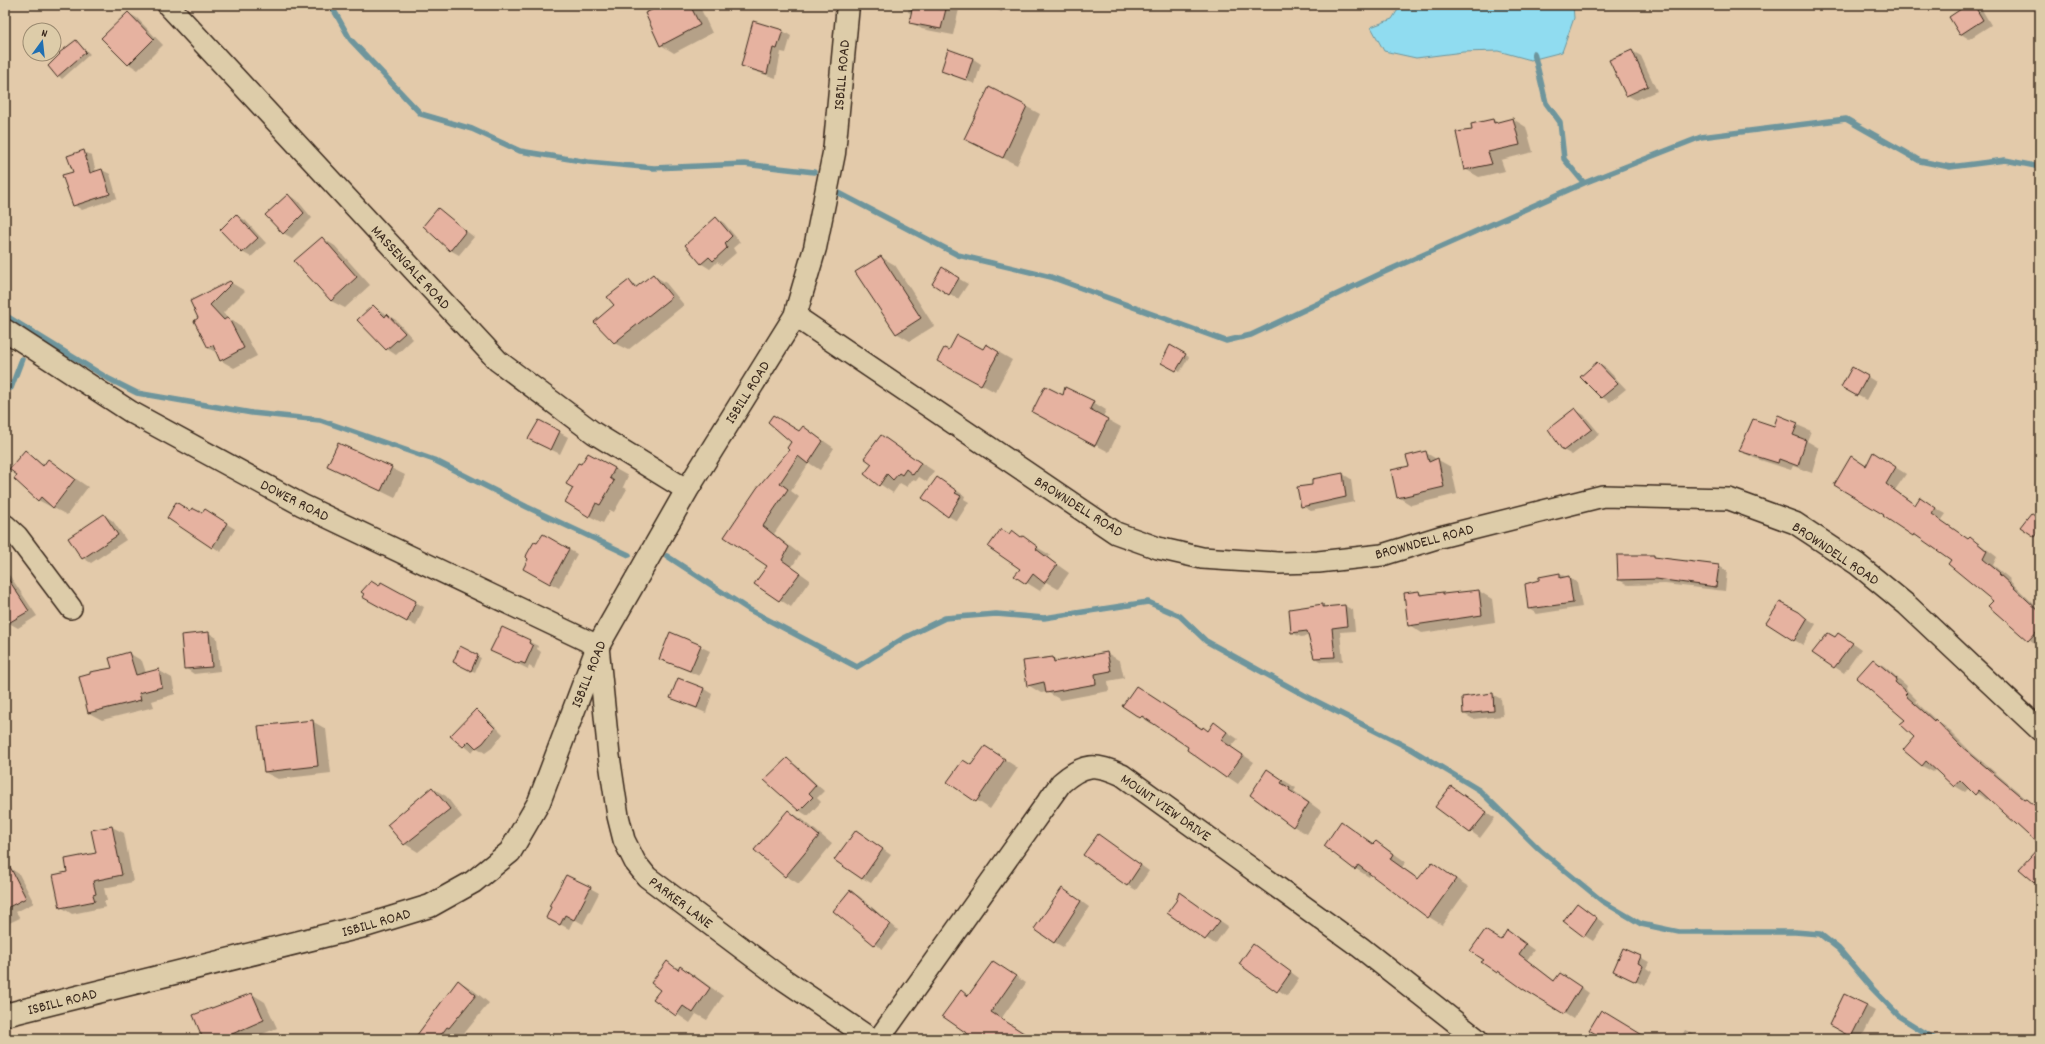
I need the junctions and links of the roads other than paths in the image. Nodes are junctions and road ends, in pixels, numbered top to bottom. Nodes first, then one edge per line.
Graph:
1 (168, 5) edge
2 (848, 5) edge
3 (795, 316) junction
4 (5, 330) edge
5 (687, 490) junction
6 (5, 525) edge
7 (71, 608) dead end
8 (598, 646) junction
9 (2040, 730) edge
10 (5, 1015) edge
11 (871, 1039) edge
12 (879, 1039) edge
13 (1477, 1039) edge

1 - 5 street, MASSENGALE ROAD
2 - 3 street, ISBILL ROAD
3 - 5 street, ISBILL ROAD
3 - 9 street, BROWNDELL ROAD
4 - 8 street, DOWER ROAD
5 - 8 street, ISBILL ROAD
6 - 7 street
8 - 10 street, ISBILL ROAD
8 - 11 street, PARKER LANE
12 - 13 street, MOUNT VIEW DRIVE

